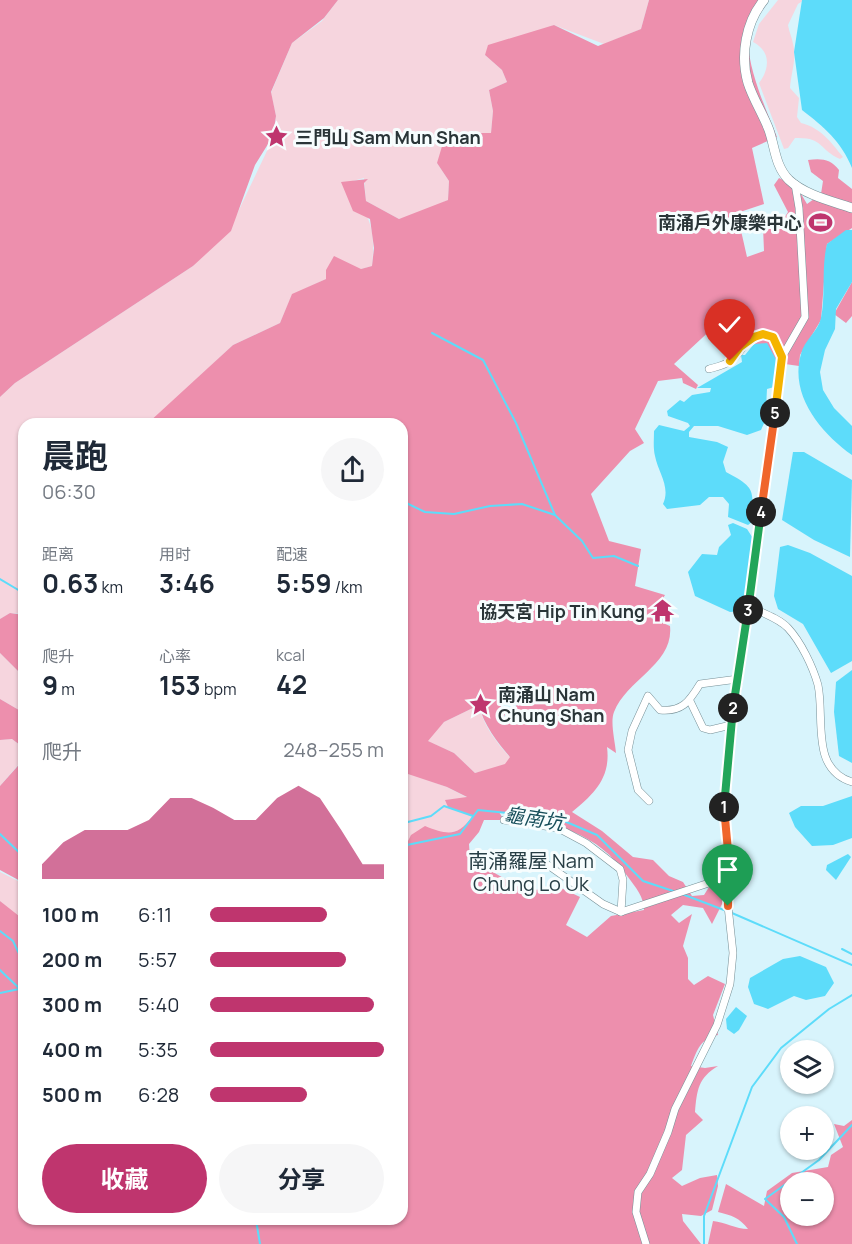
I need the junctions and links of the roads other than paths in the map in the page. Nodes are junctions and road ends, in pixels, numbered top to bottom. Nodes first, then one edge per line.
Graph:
1 (764, 0) edge
2 (795, 184) junction
3 (852, 208) edge
4 (782, 357) junction
5 (709, 369) dead end
6 (748, 606) junction
7 (738, 680) junction
8 (690, 701) junction
9 (731, 726) junction
10 (852, 782) edge
11 (650, 801) dead end
12 (504, 820) dead end
13 (545, 863) dead end
14 (727, 877) junction
15 (621, 912) junction
16 (646, 1244) edge

1 - 2 street
2 - 3 street
2 - 4 street
4 - 5 street
4 - 6 street
6 - 7 street
6 - 10 street
7 - 8 street
7 - 9 street
8 - 9 street
8 - 11 street
9 - 14 street
12 - 15 street
13 - 15 street
14 - 15 street
14 - 16 street

